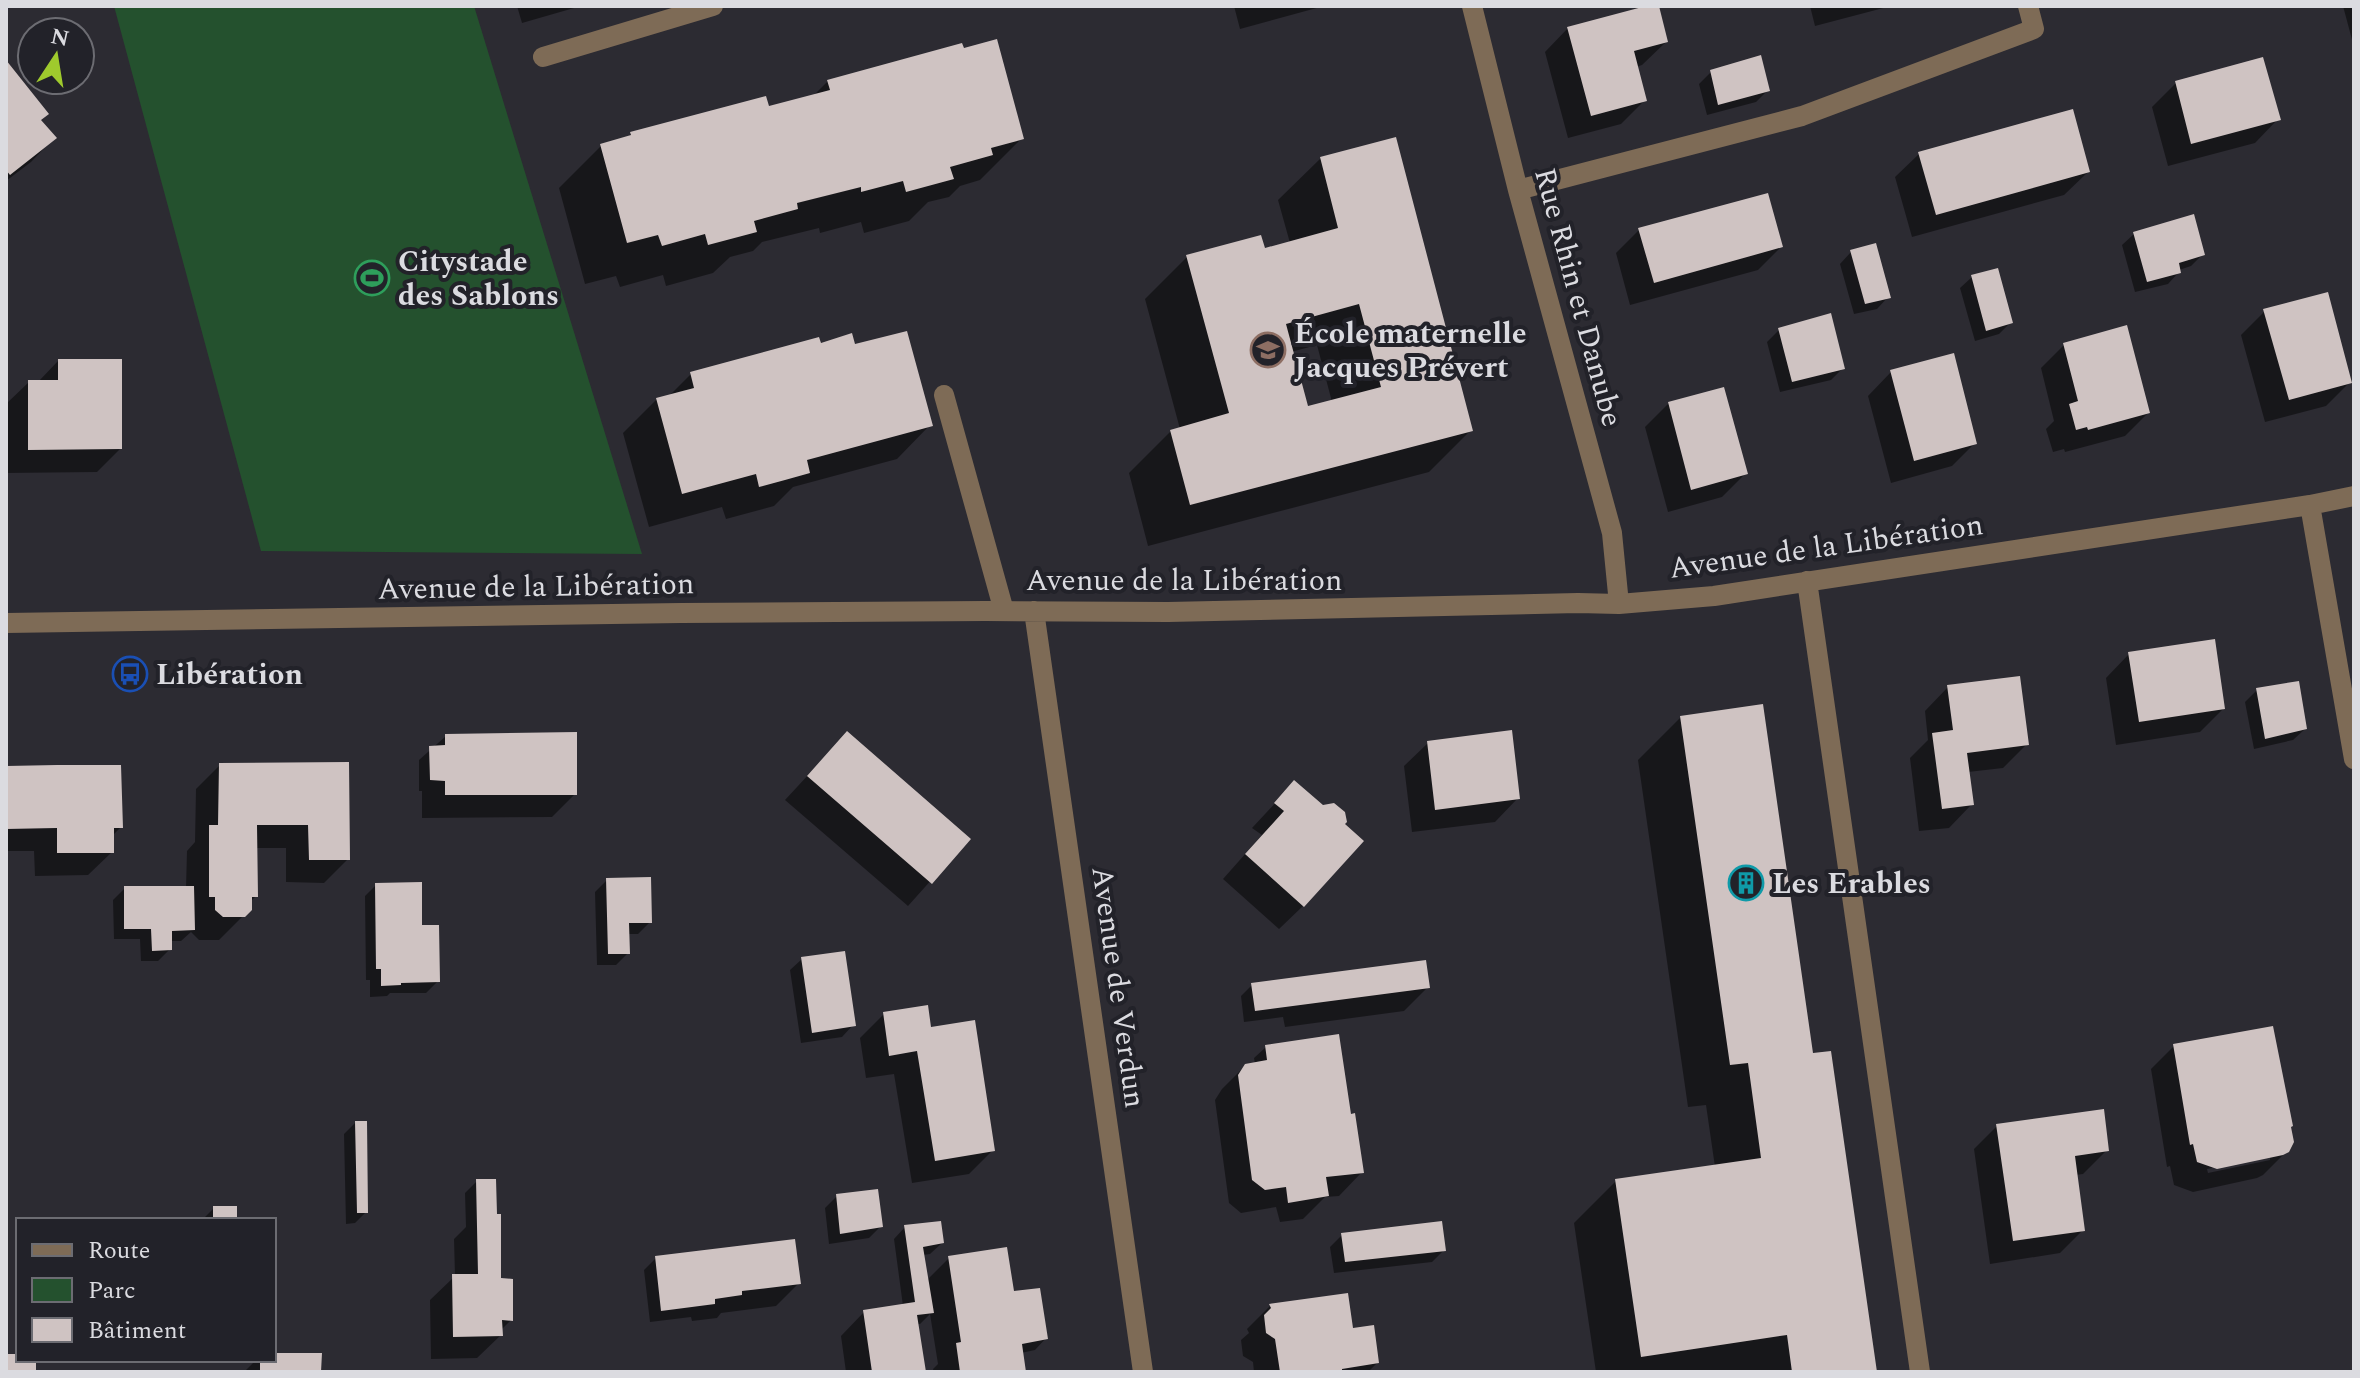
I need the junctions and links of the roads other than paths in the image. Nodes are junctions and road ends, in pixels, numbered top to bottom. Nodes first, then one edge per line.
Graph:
1 (713, 6) edge
2 (1472, 6) edge
3 (2028, 6) edge
4 (543, 57) dead end
5 (1518, 190) junction
6 (944, 395) dead end
7 (2354, 496) edge
8 (2310, 505) junction
9 (1807, 581) junction
10 (1619, 604) junction
11 (1004, 611) junction
12 (1034, 611) junction
13 (6, 623) edge
14 (2354, 759) edge
15 (1143, 1372) edge
16 (1920, 1372) edge

1 - 4 street
2 - 5 street, Rue Rhin et Danube
3 - 5 street
5 - 10 street, Rue Rhin et Danube
6 - 11 street
7 - 8 street, Avenue de la Libération
8 - 9 street, Avenue de la Libération
8 - 14 street
9 - 10 street, Avenue de la Libération
9 - 16 street
10 - 12 street, Avenue de la Libération
11 - 12 street, Avenue de la Libération
11 - 13 street, Avenue de la Libération
12 - 15 street, Avenue de Verdun

